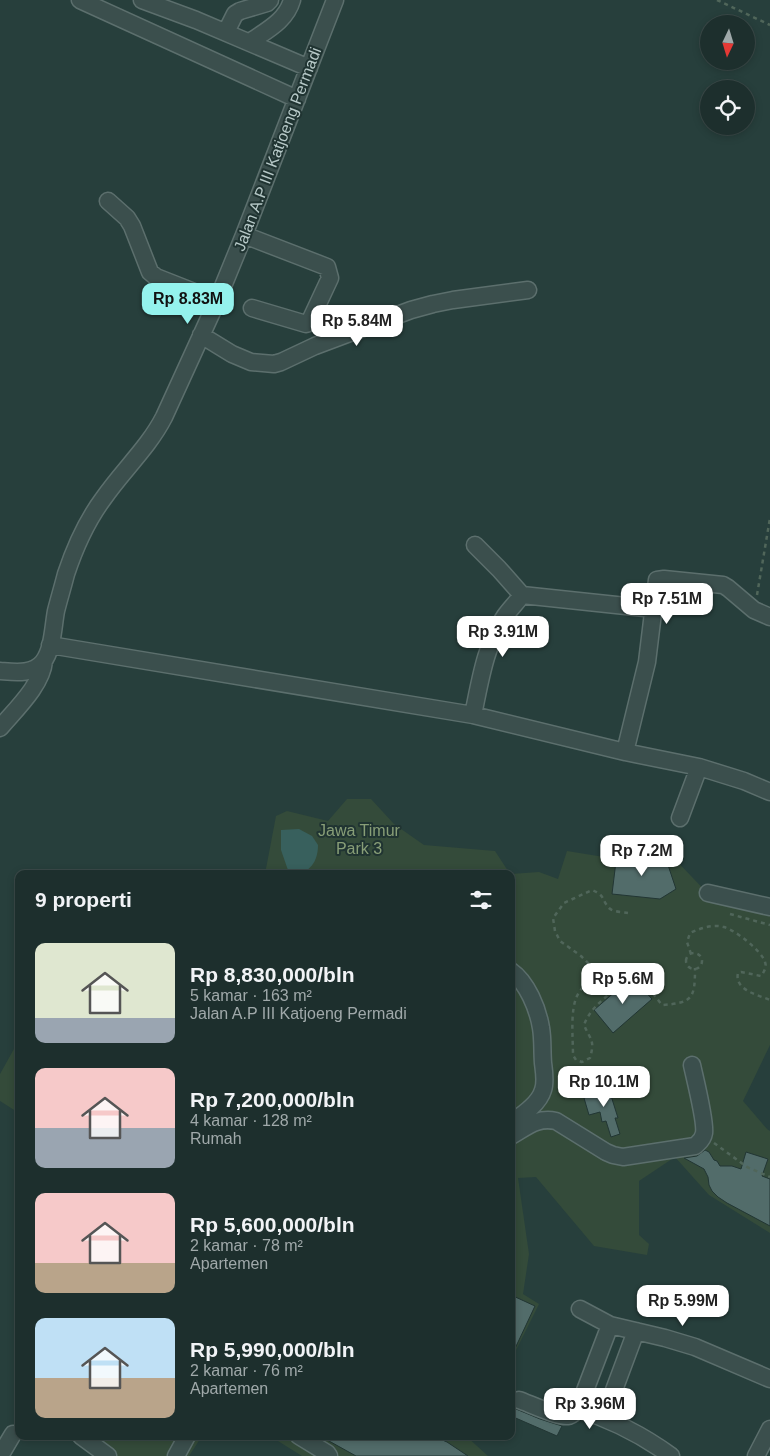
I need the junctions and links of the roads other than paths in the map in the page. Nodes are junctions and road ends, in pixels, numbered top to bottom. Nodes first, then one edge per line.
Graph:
1 (80, 0) edge
2 (142, 0) edge
3 (270, 0) edge
4 (292, 0) edge
5 (335, 0) edge
6 (226, 32) junction
7 (250, 42) junction
8 (309, 68) junction
9 (297, 99) junction
10 (108, 201) dead end
11 (244, 234) junction
12 (528, 290) dead end
13 (217, 301) junction
14 (252, 308) dead end
15 (201, 335) junction
16 (475, 546) dead end
17 (522, 595) junction
18 (654, 609) junction
19 (770, 617) edge
20 (50, 645) junction
21 (44, 661) junction
22 (0, 671) edge
23 (473, 715) junction
24 (0, 728) edge
25 (625, 752) junction
26 (699, 767) junction
27 (770, 792) edge
28 (680, 818) dead end
29 (708, 893) dead end
30 (770, 907) edge
31 (515, 974) edge
32 (692, 1065) dead end
33 (515, 1120) edge
34 (515, 1134) edge
35 (580, 1309) dead end
36 (610, 1325) junction
37 (636, 1330) junction
38 (770, 1379) edge
39 (518, 1400) dead end
40 (578, 1409) junction
41 (604, 1418) junction
42 (770, 1429) edge
43 (13, 1434) dead end
44 (86, 1440) edge
45 (185, 1440) edge
46 (306, 1440) edge
47 (0, 1456) edge
48 (108, 1456) edge
49 (176, 1456) edge
50 (328, 1456) edge
51 (671, 1456) edge
52 (756, 1456) edge

1 - 9 street
2 - 6 street
3 - 6 street
4 - 7 street
5 - 8 street, Jalan A.P III Katjoeng Permadi
6 - 7 street
7 - 8 street
8 - 9 street, Jalan A.P III Katjoeng Permadi
9 - 11 street, Jalan A.P III Katjoeng Permadi
10 - 13 street
11 - 13 street, Jalan A.P III Katjoeng Permadi
11 - 14 street
12 - 15 street
13 - 15 street, Jalan A.P III Katjoeng Permadi
15 - 20 street, Jalan A.P III Katjoeng Permadi
16 - 17 street
17 - 18 street
17 - 23 street
18 - 19 street
18 - 25 street
20 - 21 street, Jalan A.P III Katjoeng Permadi
20 - 23 street
21 - 22 street
21 - 24 street, Jalan A.P III Katjoeng Permadi
23 - 25 street
25 - 26 street
26 - 27 street
26 - 28 street
29 - 30 street
31 - 33 street
32 - 34 street
35 - 36 street
36 - 37 street
36 - 40 street
37 - 38 street
37 - 41 street
39 - 40 street
40 - 41 street
41 - 51 street
42 - 52 street
43 - 47 street
44 - 48 street
45 - 49 street
46 - 50 street

